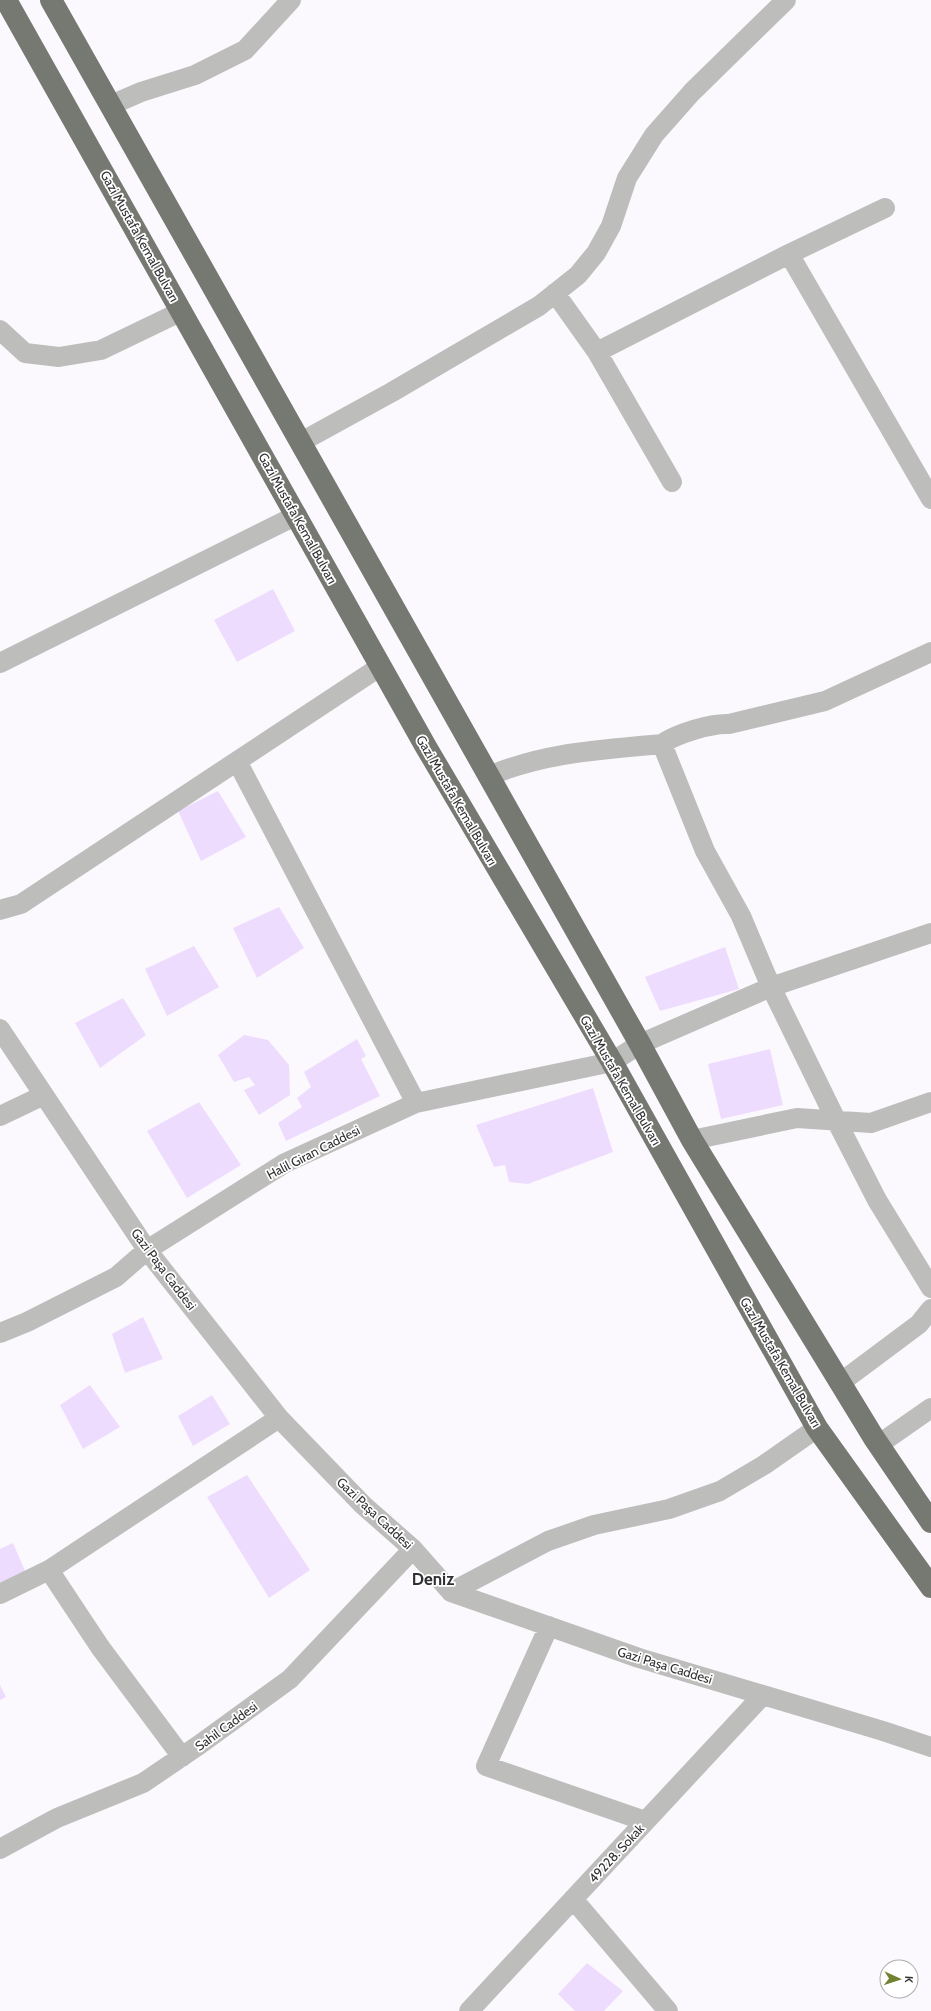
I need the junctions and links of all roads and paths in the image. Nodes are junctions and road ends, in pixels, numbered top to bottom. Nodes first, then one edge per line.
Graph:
1 (6, 0) edge
2 (51, 0) edge
3 (291, 0) edge
4 (786, 0) edge
5 (111, 105) junction
6 (885, 208) dead end
7 (789, 254) junction
8 (556, 293) junction
9 (182, 311) junction
10 (0, 330) edge
11 (597, 352) junction
12 (301, 442) junction
13 (672, 482) dead end
14 (931, 498) edge
15 (297, 515) junction
16 (931, 652) edge
17 (0, 663) edge
18 (381, 666) junction
19 (662, 744) junction
20 (237, 761) junction
21 (489, 776) junction
22 (0, 910) edge
23 (931, 933) edge
24 (771, 987) junction
25 (0, 1029) edge
26 (640, 1044) junction
27 (612, 1062) junction
28 (44, 1095) junction
29 (931, 1102) edge
30 (416, 1103) junction
31 (0, 1116) edge
32 (836, 1120) junction
33 (692, 1140) junction
34 (147, 1250) junction
35 (931, 1288) edge
36 (931, 1309) edge
37 (0, 1333) edge
38 (840, 1383) junction
39 (931, 1408) edge
40 (279, 1418) junction
41 (817, 1428) junction
42 (878, 1445) junction
43 (931, 1522) edge
44 (413, 1549) junction
45 (50, 1570) junction
46 (931, 1587) edge
47 (450, 1592) junction
48 (0, 1594) edge
49 (549, 1626) junction
50 (762, 1694) junction
51 (931, 1747) edge
52 (182, 1757) junction
53 (645, 1821) junction
54 (0, 1849) edge
55 (573, 1898) junction
56 (469, 2011) edge
57 (668, 2011) edge

1 - 9 highway, Gazi Mustafa Kemal Bulvarı
2 - 5 highway
3 - 5 street
4 - 8 street
5 - 12 highway
6 - 7 street
7 - 11 street
7 - 14 street
8 - 11 street
8 - 12 street
9 - 10 street
9 - 15 highway, Gazi Mustafa Kemal Bulvarı
11 - 13 street
12 - 21 highway
15 - 17 street
15 - 18 highway, Gazi Mustafa Kemal Bulvarı
16 - 19 street
18 - 20 street
18 - 27 highway, Gazi Mustafa Kemal Bulvarı
19 - 21 street
19 - 24 street
20 - 22 street
20 - 30 street
21 - 26 highway
23 - 24 street
24 - 26 street
24 - 32 street
25 - 28 street, Gazi Paşa Caddesi
26 - 27 street
26 - 33 highway
27 - 30 street, Halil Giran Caddesi
27 - 41 highway, Gazi Mustafa Kemal Bulvarı
28 - 31 street
28 - 34 street, Gazi Paşa Caddesi
29 - 32 street
30 - 34 street, Halil Giran Caddesi
32 - 33 street
32 - 35 street
33 - 38 highway
34 - 37 street, Halil Giran Caddesi
34 - 40 street, Gazi Paşa Caddesi
36 - 38 street
38 - 42 highway
39 - 42 street
40 - 44 street, Gazi Paşa Caddesi
40 - 45 street
41 - 46 highway, Gazi Mustafa Kemal Bulvarı
41 - 47 street
42 - 43 highway
44 - 47 street, Gazi Paşa Caddesi
44 - 52 street, Sahil Caddesi
45 - 48 street
45 - 52 street
47 - 49 street, Gazi Paşa Caddesi
49 - 50 street, Gazi Paşa Caddesi
49 - 53 street
50 - 51 street, Gazi Paşa Caddesi
50 - 53 street, 49228. Sokak
52 - 54 street, Sahil Caddesi
53 - 55 street, 49228. Sokak
55 - 56 street, 49228. Sokak
55 - 57 street

